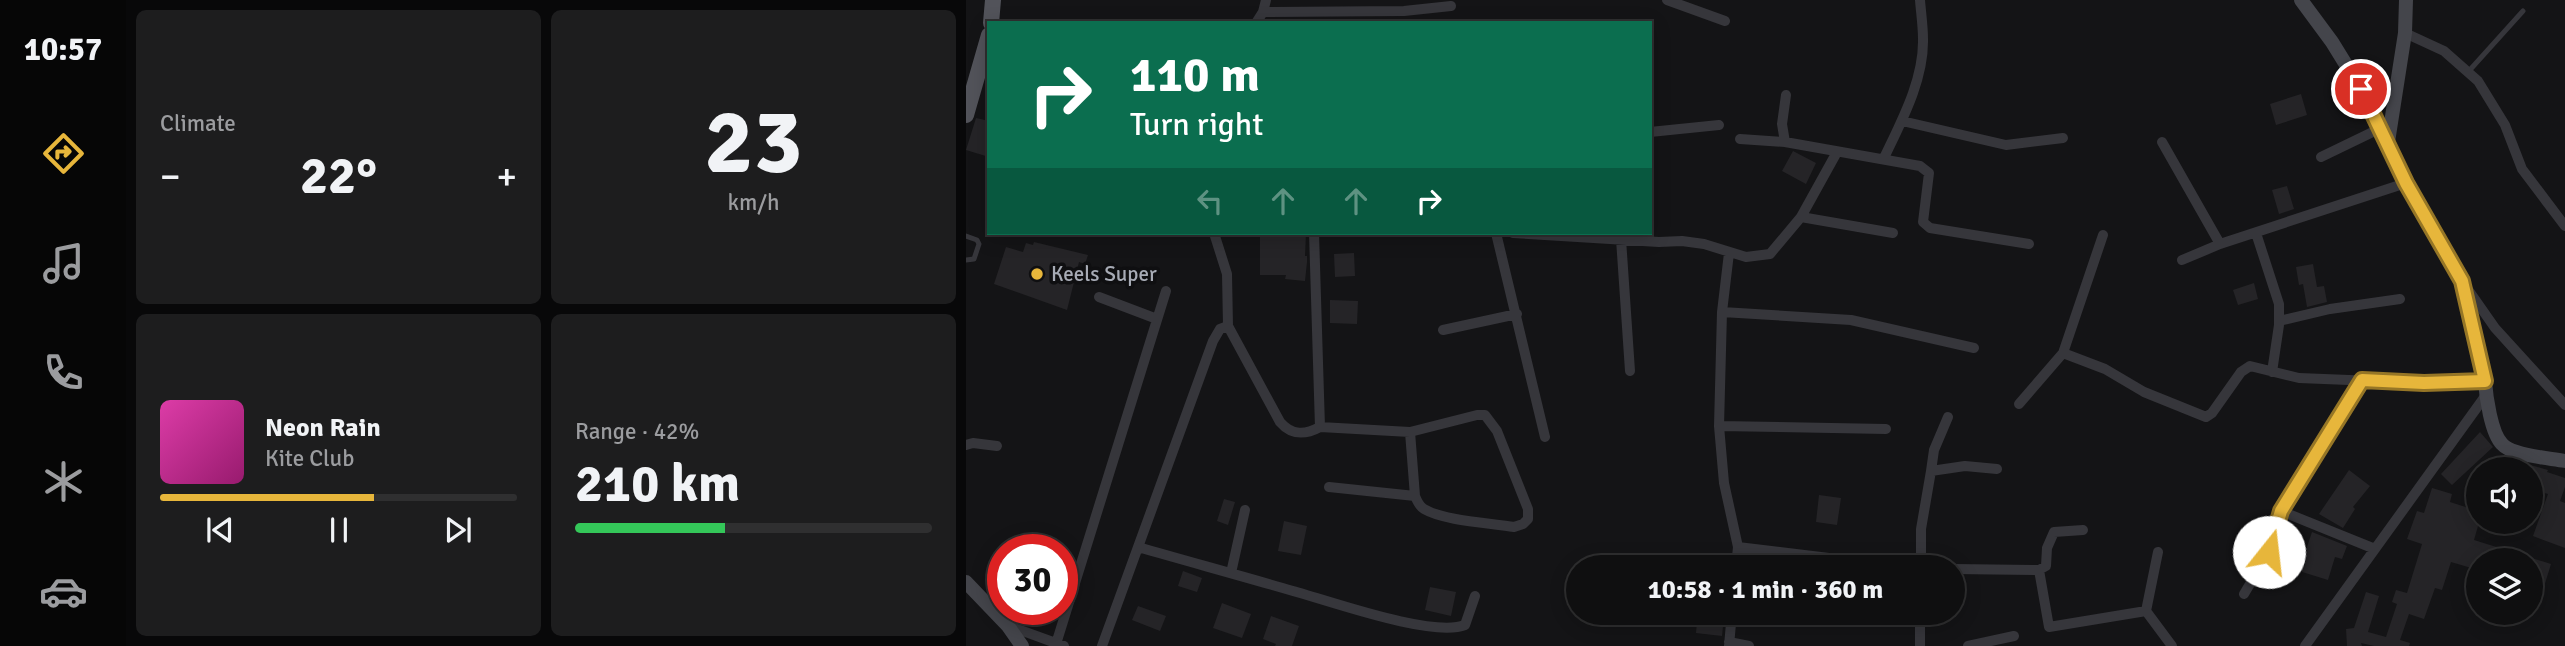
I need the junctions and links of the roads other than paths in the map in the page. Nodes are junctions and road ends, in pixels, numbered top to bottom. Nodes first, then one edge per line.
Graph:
1 (993, 0) edge
2 (1266, 0) edge
3 (1667, 0) edge
4 (1920, 0) edge
5 (2301, 0) edge
6 (2406, 0) edge
7 (1451, 6) dead end
8 (2523, 11) dead end
9 (1263, 12) junction
10 (991, 21) edge
11 (1257, 21) edge
12 (1725, 21) dead end
13 (2405, 33) junction
14 (987, 42) edge
15 (2468, 72) junction
16 (1786, 95) dead end
17 (966, 114) edge
18 (1902, 121) junction
19 (1719, 125) dead end
20 (2381, 128) junction
21 (1652, 132) edge
22 (2063, 138) dead end
23 (1740, 139) dead end
24 (1785, 142) junction
25 (2162, 142) dead end
26 (2388, 142) junction
27 (1837, 152) junction
28 (2321, 157) dead end
29 (1884, 158) junction
30 (2406, 183) junction
31 (1801, 217) junction
32 (2565, 226) edge
33 (1893, 233) dead end
34 (2256, 233) junction
35 (1215, 235) edge
36 (1314, 235) edge
37 (1497, 235) edge
38 (1549, 235) edge
39 (2103, 235) dead end
40 (966, 236) edge
41 (1621, 239) junction
42 (2029, 244) dead end
43 (2220, 244) junction
44 (1729, 253) junction
45 (966, 260) edge
46 (2182, 260) dead end
47 (2462, 281) junction
48 (1166, 291) dead end
49 (1099, 297) dead end
50 (2400, 299) dead end
51 (1722, 312) junction
52 (1517, 314) junction
53 (1157, 319) junction
54 (2279, 321) junction
55 (1228, 326) junction
56 (1443, 330) dead end
57 (1974, 348) dead end
58 (2063, 353) junction
59 (1630, 371) dead end
60 (2272, 372) junction
61 (2362, 380) junction
62 (2486, 388) junction
63 (2019, 404) dead end
64 (2565, 405) edge
65 (1948, 417) dead end
66 (1719, 426) junction
67 (1320, 427) junction
68 (1886, 429) dead end
69 (1410, 432) junction
70 (1545, 436) dead end
71 (966, 444) edge
72 (997, 446) dead end
73 (2565, 461) edge
74 (1997, 469) dead end
75 (1931, 471) junction
76 (1329, 487) dead end
77 (1415, 496) junction
78 (1245, 510) dead end
79 (2281, 511) junction
80 (2082, 530) dead end
81 (1139, 547) junction
82 (1738, 547) junction
83 (2375, 549) junction
84 (2158, 552) dead end
85 (1737, 555) edge
86 (1804, 555) edge
87 (1921, 555) edge
88 (1965, 569) edge
89 (2039, 570) junction
90 (1231, 573) junction
91 (966, 582) edge
92 (2244, 594) dead end
93 (1475, 596) dead end
94 (2146, 611) junction
95 (1731, 625) edge
96 (1920, 625) edge
97 (1008, 626) junction
98 (2014, 636) dead end
99 (1729, 644) edge
100 (1060, 645) edge
101 (1022, 646) edge
102 (1102, 646) edge
103 (1749, 646) edge
104 (1920, 646) edge
105 (1968, 646) edge
106 (2172, 646) edge
107 (2305, 646) edge

1 - 10 main road
2 - 9 street
3 - 12 street
4 - 18 street
5 - 20 street
6 - 13 street
7 - 9 street
8 - 15 lane
9 - 11 street
13 - 15 street
13 - 26 street
14 - 17 main road
15 - 32 street
16 - 24 street
18 - 22 street
18 - 29 street
19 - 21 street
20 - 26 street
20 - 28 street
23 - 24 street
24 - 27 street
25 - 43 street
26 - 30 street
27 - 29 street
27 - 31 street
29 - 42 street
30 - 34 street
30 - 47 street
31 - 33 street
31 - 44 street
34 - 43 street
34 - 54 street
35 - 55 street
36 - 67 street
37 - 52 street
38 - 41 street
39 - 58 street
40 - 45 lane
41 - 44 street
41 - 59 street
43 - 46 street
44 - 51 street
47 - 62 street
47 - 64 street
48 - 53 street
49 - 53 street
50 - 54 street
51 - 57 street
51 - 66 street
52 - 56 street
52 - 70 street
53 - 100 street
54 - 60 street
55 - 67 street
55 - 81 street
58 - 60 street
58 - 63 street
60 - 61 street
61 - 62 street
61 - 79 street
62 - 73 street
62 - 83 street
65 - 75 street
66 - 68 street
66 - 82 street
67 - 69 street
69 - 77 street
69 - 77 street
71 - 72 street
74 - 75 street
75 - 87 street
76 - 77 street
78 - 90 street
79 - 83 street
79 - 92 street
80 - 89 street
81 - 90 street
81 - 102 street
82 - 85 street
82 - 86 street
83 - 107 street
84 - 94 street
88 - 89 street
89 - 94 street
90 - 93 street
91 - 97 street
94 - 106 street
95 - 99 street
96 - 104 street
97 - 100 street
97 - 101 street
98 - 105 street
99 - 103 street

